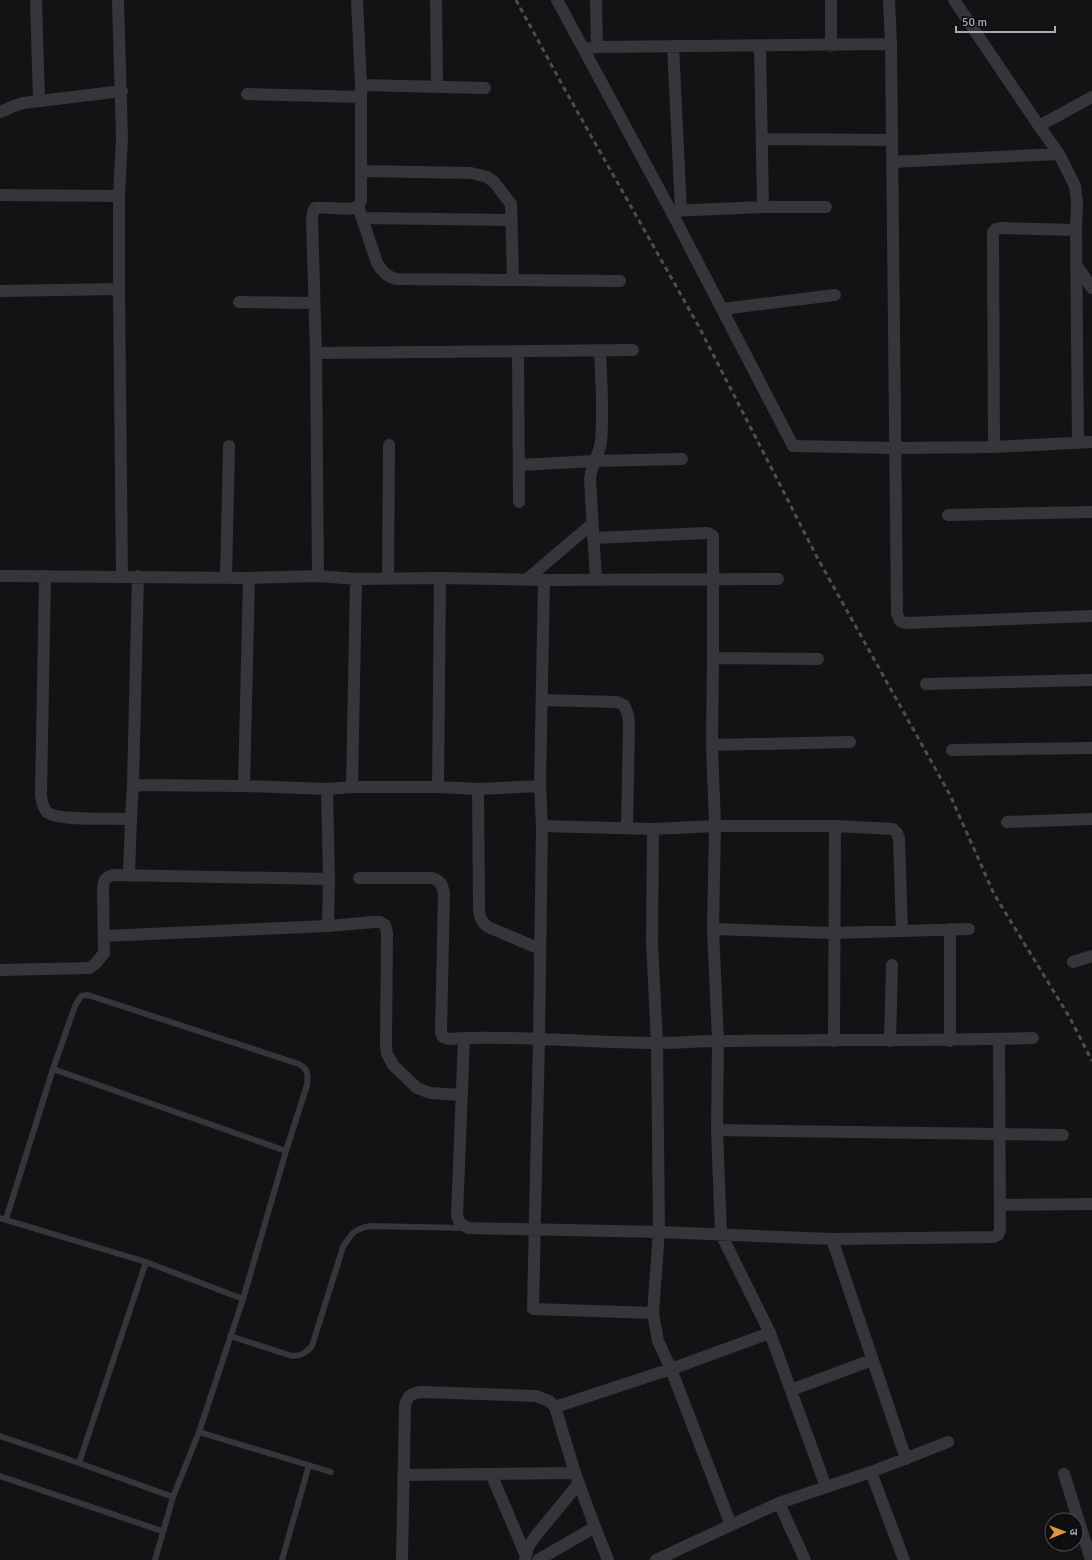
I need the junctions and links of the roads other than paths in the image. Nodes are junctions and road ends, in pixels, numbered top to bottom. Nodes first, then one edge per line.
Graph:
1 (36, 0) edge
2 (118, 0) edge
3 (357, 0) edge
4 (436, 0) edge
5 (557, 0) edge
6 (596, 0) edge
7 (831, 0) edge
8 (889, 0) edge
9 (954, 0) edge
10 (891, 44) junction
11 (673, 46) junction
12 (760, 46) junction
13 (831, 46) junction
14 (597, 47) junction
15 (584, 49) junction
16 (361, 85) junction
17 (436, 86) junction
18 (485, 88) dead end
19 (122, 91) junction
20 (247, 94) dead end
21 (361, 97) junction
22 (1092, 97) edge
23 (39, 101) junction
24 (0, 112) edge
25 (1039, 126) junction
26 (763, 138) junction
27 (892, 140) junction
28 (1059, 154) junction
29 (892, 162) junction
30 (362, 171) junction
31 (0, 195) edge
32 (120, 196) junction
33 (358, 206) junction
34 (763, 207) junction
35 (826, 207) dead end
36 (676, 211) junction
37 (362, 218) junction
38 (512, 220) junction
39 (1076, 230) junction
40 (1077, 266) junction
41 (513, 280) junction
42 (620, 280) dead end
43 (119, 288) junction
44 (1092, 288) edge
45 (0, 291) edge
46 (835, 295) dead end
47 (239, 302) dead end
48 (314, 303) junction
49 (722, 309) junction
50 (600, 350) junction
51 (632, 350) dead end
52 (518, 351) junction
53 (316, 353) junction
54 (1092, 442) edge
55 (1078, 443) junction
56 (389, 445) dead end
57 (229, 446) dead end
58 (994, 447) junction
59 (895, 448) junction
60 (682, 459) dead end
61 (595, 461) junction
62 (519, 465) junction
63 (519, 502) dead end
64 (1092, 512) edge
65 (948, 515) dead end
66 (592, 523) junction
67 (593, 538) junction
68 (0, 576) edge
69 (45, 576) junction
70 (122, 576) junction
71 (138, 576) junction
72 (318, 576) junction
73 (226, 578) junction
74 (249, 578) junction
75 (388, 578) junction
76 (440, 578) junction
77 (356, 579) junction
78 (596, 579) junction
79 (778, 579) dead end
80 (526, 580) junction
81 (544, 580) junction
82 (714, 581) junction
83 (1092, 616) edge
84 (713, 658) junction
85 (818, 659) dead end
86 (1092, 680) edge
87 (926, 684) dead end
88 (542, 700) junction
89 (850, 742) dead end
90 (712, 745) junction
91 (1092, 748) edge
92 (952, 750) dead end
93 (133, 785) junction
94 (244, 786) junction
95 (540, 786) junction
96 (352, 787) junction
97 (438, 787) junction
98 (327, 789) junction
99 (478, 789) junction
100 (131, 819) junction
101 (1007, 822) dead end
102 (1091, 822) edge
103 (542, 826) junction
104 (715, 826) junction
105 (835, 826) junction
106 (628, 828) junction
107 (653, 829) junction
108 (129, 876) junction
109 (359, 878) dead end
110 (329, 879) junction
111 (328, 926) junction
112 (713, 929) junction
113 (950, 929) junction
114 (969, 929) dead end
115 (902, 931) junction
116 (833, 932) junction
117 (104, 936) junction
118 (540, 948) junction
119 (1092, 956) edge
120 (1073, 962) dead end
121 (892, 965) dead end
122 (0, 970) edge
123 (464, 1038) junction
124 (539, 1038) junction
125 (1033, 1038) dead end
126 (999, 1039) junction
127 (718, 1041) junction
128 (834, 1041) junction
129 (890, 1041) junction
130 (950, 1041) junction
131 (657, 1043) junction
132 (53, 1070) junction
133 (462, 1094) junction
134 (717, 1130) junction
135 (999, 1134) junction
136 (1063, 1135) dead end
137 (286, 1151) junction
138 (1092, 1204) edge
139 (1000, 1205) junction
140 (3, 1218) edge
141 (468, 1228) junction
142 (534, 1230) junction
143 (659, 1232) junction
144 (721, 1234) junction
145 (832, 1239) junction
146 (146, 1262) junction
147 (243, 1299) junction
148 (654, 1313) junction
149 (770, 1333) junction
150 (230, 1336) junction
151 (872, 1360) junction
152 (671, 1369) junction
153 (791, 1390) junction
154 (555, 1406) junction
155 (199, 1432) junction
156 (0, 1436) edge
157 (948, 1442) dead end
158 (906, 1459) junction
159 (79, 1463) junction
160 (309, 1465) junction
161 (331, 1472) dead end
162 (871, 1472) junction
163 (492, 1474) junction
164 (1064, 1474) dead end
165 (403, 1475) junction
166 (0, 1476) edge
167 (577, 1478) junction
168 (826, 1487) junction
169 (173, 1497) junction
170 (779, 1503) junction
171 (730, 1525) junction
172 (595, 1527) junction
173 (162, 1531) junction
174 (525, 1558) edge
175 (155, 1560) edge
176 (282, 1560) edge
177 (402, 1560) edge
178 (538, 1560) edge
179 (608, 1560) edge
180 (656, 1560) edge
181 (806, 1560) edge
182 (904, 1560) edge
183 (1091, 1560) edge

1 - 23 street
2 - 19 street
3 - 16 street
4 - 17 street
5 - 15 street
6 - 14 street
7 - 13 street
8 - 10 street
9 - 25 street
10 - 13 street
10 - 27 street
11 - 12 street
11 - 14 street
11 - 36 street
12 - 13 street
12 - 26 street
14 - 15 street
15 - 36 street
16 - 17 street
16 - 21 street
17 - 18 street
19 - 23 street
19 - 32 street
20 - 21 street
21 - 30 street
22 - 25 street
23 - 24 street
25 - 28 street
26 - 27 street
26 - 34 street
27 - 29 street
28 - 29 street
28 - 39 street
29 - 59 street
30 - 33 street
30 - 38 street
31 - 32 street
32 - 43 street
33 - 37 street
33 - 48 street
34 - 35 street
34 - 36 street
36 - 49 street
37 - 38 street
37 - 41 street
38 - 41 street
39 - 40 street
39 - 58 street
40 - 44 street
40 - 55 street
41 - 42 street
43 - 45 street
43 - 70 street
46 - 49 street
47 - 48 street
48 - 53 street
49 - 59 street
50 - 51 street
50 - 52 street
50 - 61 street
52 - 53 street
52 - 62 street
53 - 72 street
54 - 55 street
55 - 58 street
56 - 75 street
57 - 73 street
58 - 59 street
59 - 83 street
60 - 61 street
61 - 62 street
61 - 66 street
62 - 63 street
64 - 65 street
66 - 67 street
66 - 80 street
67 - 78 street
67 - 82 street
68 - 69 street
69 - 70 street
69 - 100 street
70 - 71 street
71 - 73 street
71 - 93 street
72 - 74 street
72 - 77 street
73 - 74 street
74 - 94 street
75 - 76 street
75 - 77 street
76 - 80 street
76 - 97 street
77 - 96 street
78 - 81 street
78 - 82 street
79 - 82 street
80 - 81 street
81 - 88 street
82 - 84 street
84 - 85 street
84 - 90 street
86 - 87 street
88 - 95 street
88 - 106 street
89 - 90 street
90 - 104 street
91 - 92 street
93 - 94 street
93 - 100 street
94 - 98 street
95 - 99 street
95 - 103 street
96 - 97 street
96 - 98 street
97 - 99 street
98 - 110 street
99 - 118 street
100 - 108 street
101 - 102 street
103 - 106 street
103 - 118 street
104 - 105 street
104 - 107 street
104 - 112 street
105 - 115 street
105 - 116 street
106 - 107 street
107 - 131 street
108 - 110 street
108 - 117 street
109 - 123 street
110 - 111 street
111 - 117 street
111 - 133 street
112 - 116 street
112 - 127 street
113 - 114 street
113 - 115 street
113 - 130 street
115 - 116 street
116 - 128 street
117 - 122 street
118 - 124 street
119 - 120 street
121 - 129 street
123 - 124 street
123 - 133 street
124 - 131 street
124 - 142 street
125 - 126 street
126 - 130 street
126 - 135 street
127 - 128 street
127 - 131 street
127 - 134 street
128 - 129 street
129 - 130 street
131 - 143 street
132 - 137 lane
132 - 137 lane
132 - 140 lane
133 - 141 street
134 - 135 street
134 - 144 street
135 - 136 street
135 - 139 street
137 - 147 lane
138 - 139 street
139 - 145 street
140 - 146 lane
141 - 142 street
141 - 150 lane
142 - 143 street
142 - 148 street
143 - 144 street
143 - 148 street
144 - 145 street
144 - 149 street
145 - 151 street
146 - 147 lane
146 - 159 lane
147 - 150 lane
148 - 152 street
149 - 152 street
149 - 153 street
150 - 155 lane
151 - 153 street
151 - 158 street
152 - 154 street
152 - 171 street
153 - 168 street
154 - 165 street
154 - 167 street
155 - 160 lane
155 - 169 lane
156 - 159 lane
157 - 158 street
158 - 162 street
159 - 169 lane
160 - 161 lane
160 - 176 lane
162 - 168 street
162 - 182 street
163 - 165 street
163 - 167 street
163 - 174 street
164 - 183 street
165 - 177 street
166 - 173 lane
167 - 172 street
167 - 174 street
168 - 170 street
169 - 173 lane
170 - 171 street
170 - 181 street
171 - 180 street
172 - 178 street
172 - 179 street
173 - 175 lane

